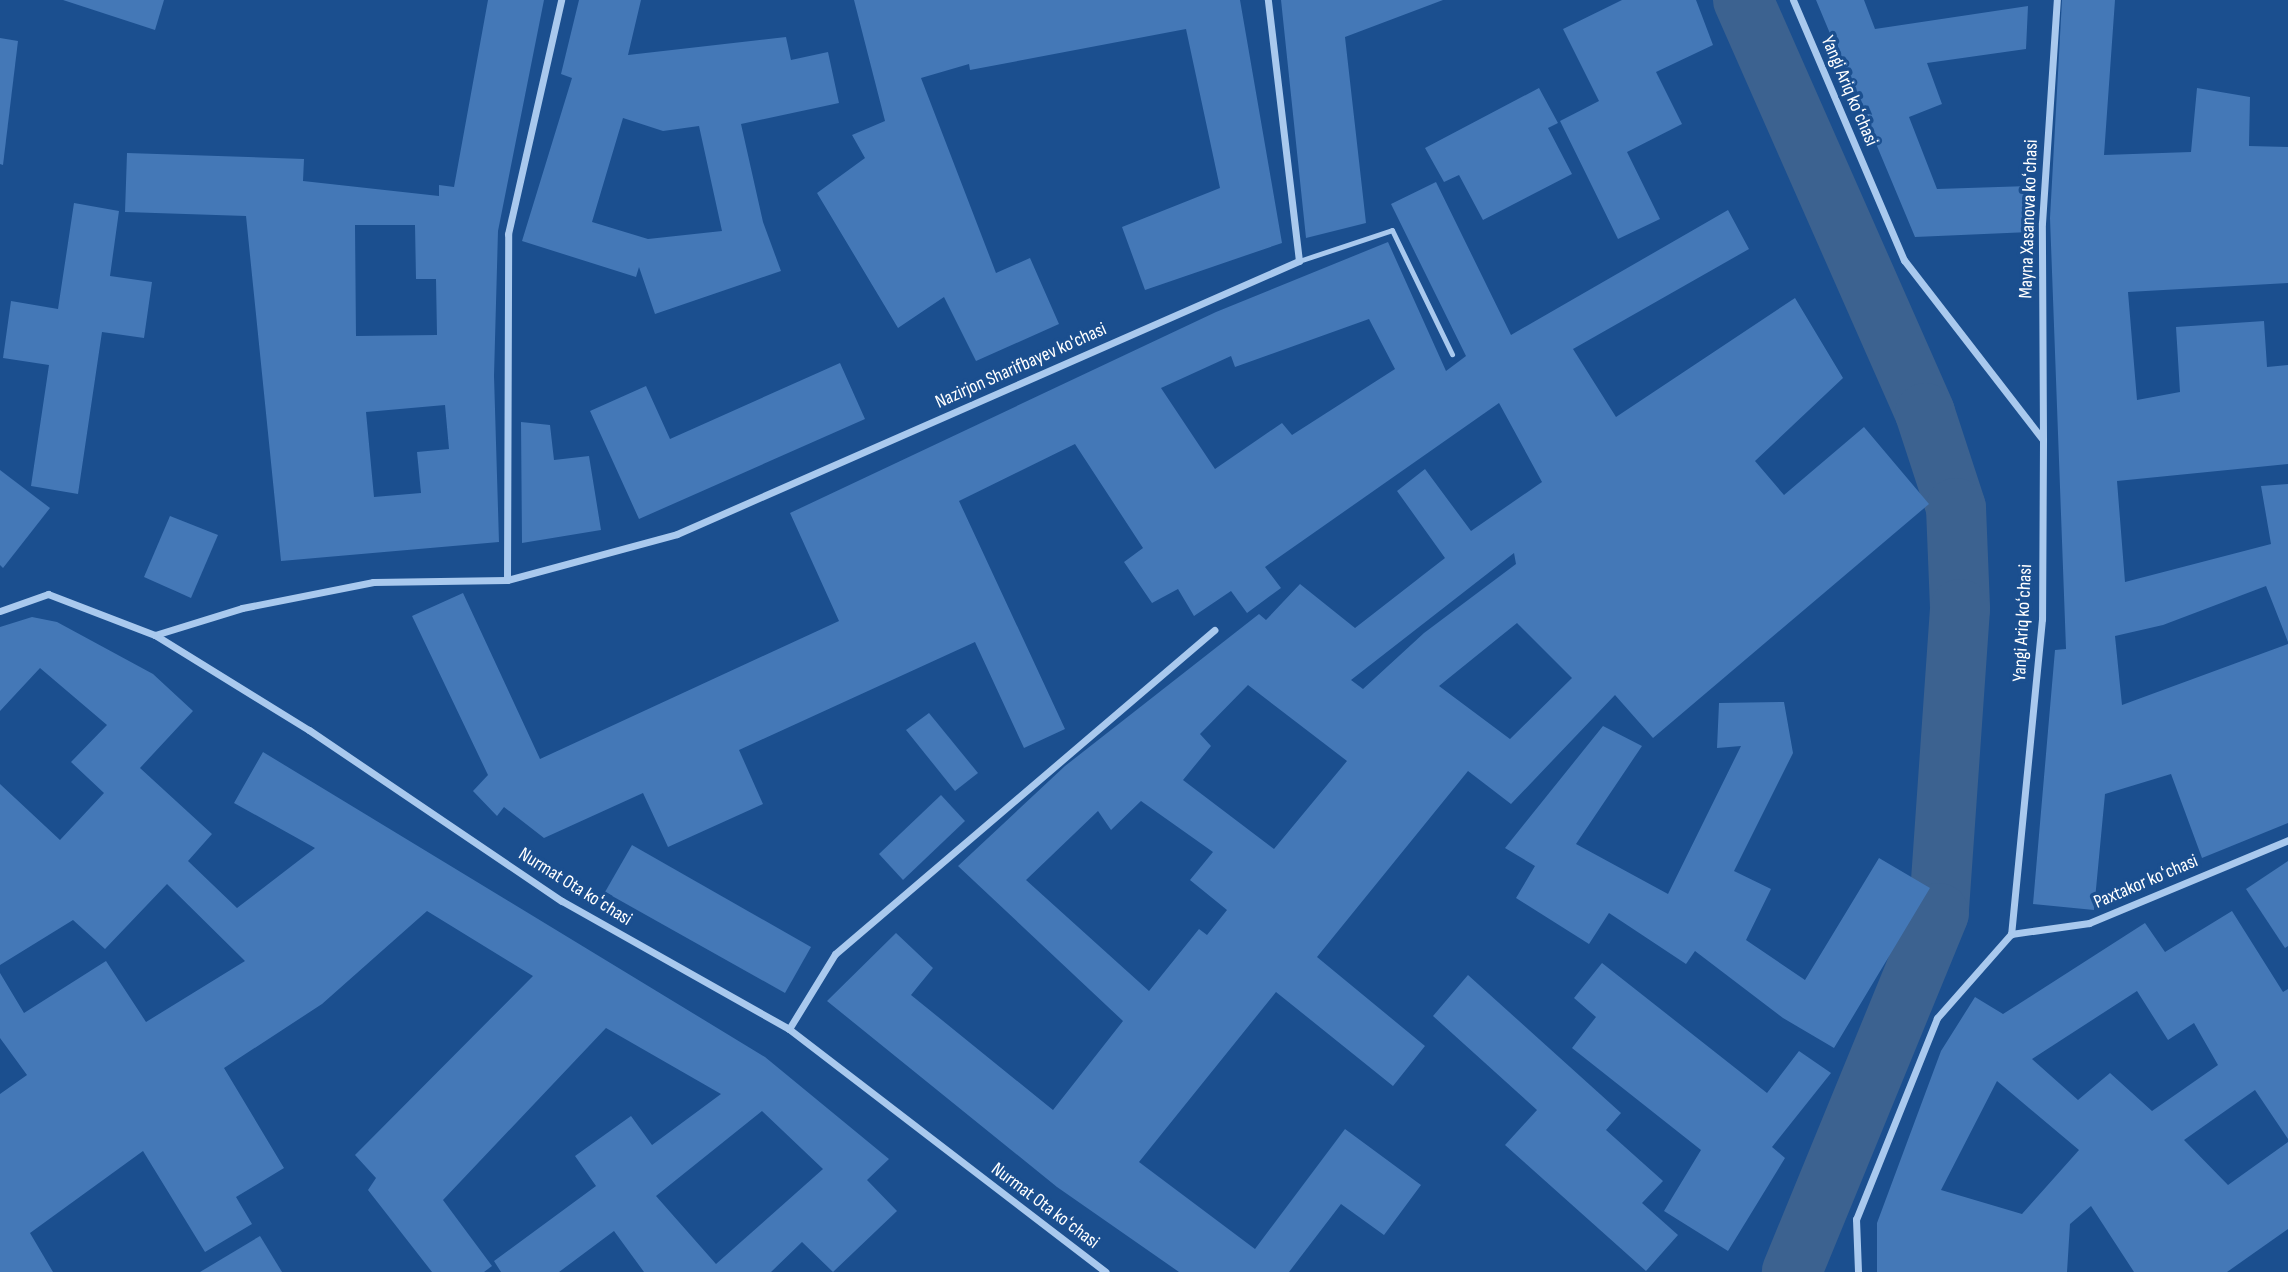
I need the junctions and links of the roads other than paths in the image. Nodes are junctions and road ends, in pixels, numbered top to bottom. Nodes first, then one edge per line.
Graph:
1 (561, 0) edge
2 (1268, 0) edge
3 (1793, 0) edge
4 (2057, 0) edge
5 (1299, 261) junction
6 (1452, 354) dead end
7 (2043, 440) junction
8 (507, 580) junction
9 (0, 611) edge
10 (1214, 629) dead end
11 (155, 635) junction
12 (2288, 840) edge
13 (2011, 934) junction
14 (789, 1029) junction
15 (1106, 1272) edge
16 (1858, 1272) edge

1 - 8 street
2 - 5 street
3 - 7 street, Yangi Ariq koʻchasi
4 - 7 street, Mayna Xasanova koʻchasi
5 - 6 lane
5 - 8 street, Nazirjon Sharifbayev ko'chasi
7 - 13 street, Yangi Ariq koʻchasi
8 - 11 street, Nazirjon Sharifbayev ko'chasi
9 - 11 street, Nurmat Ota koʻchasi
10 - 14 street
11 - 14 street, Nurmat Ota koʻchasi
12 - 13 street, Paxtakor koʻchasi
13 - 16 street
14 - 15 street, Nurmat Ota koʻchasi

